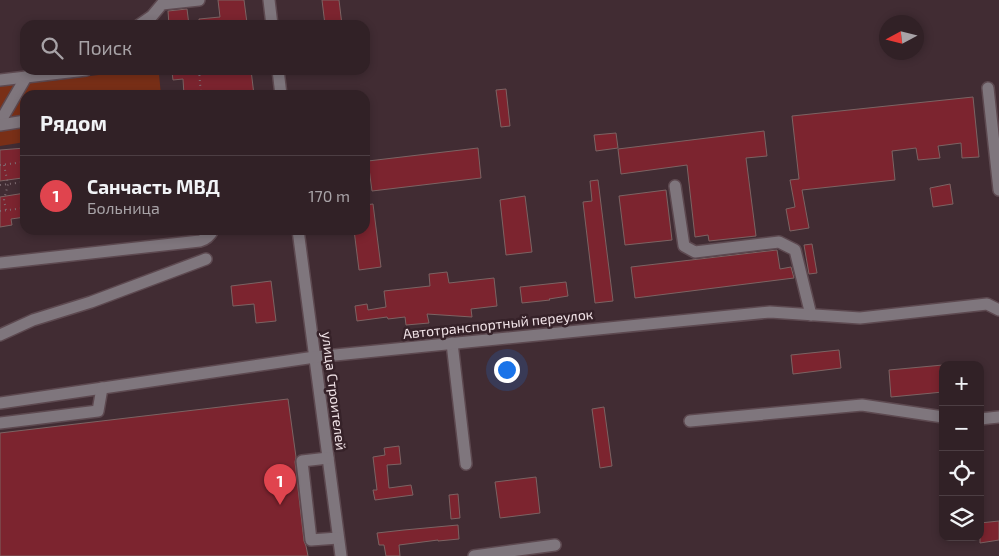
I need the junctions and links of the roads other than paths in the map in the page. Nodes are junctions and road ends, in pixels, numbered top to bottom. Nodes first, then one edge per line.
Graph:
1 (199, 0) edge
2 (269, 0) edge
3 (146, 20) edge
4 (271, 20) edge
5 (43, 75) edge
6 (279, 75) edge
7 (26, 77) junction
8 (0, 80) edge
9 (988, 88) dead end
10 (280, 90) edge
11 (20, 122) edge
12 (0, 124) edge
13 (675, 186) dead end
14 (999, 190) edge
15 (210, 235) edge
16 (299, 235) edge
17 (206, 260) dead end
18 (0, 263) edge
19 (999, 310) edge
20 (811, 315) junction
21 (0, 335) edge
22 (452, 344) junction
23 (315, 357) junction
24 (102, 388) junction
25 (0, 403) edge
26 (939, 416) edge
27 (999, 417) edge
28 (984, 419) edge
29 (690, 421) dead end
30 (0, 423) edge
31 (328, 458) junction
32 (466, 464) dead end
33 (338, 538) junction
34 (554, 545) dead end
35 (340, 556) edge
36 (474, 556) edge

1 - 3 street
2 - 4 street
5 - 7 street
6 - 10 street
7 - 8 street
7 - 12 street
9 - 14 street
11 - 12 street
13 - 20 street
15 - 18 street
16 - 23 street, улица Строителей
17 - 21 street
19 - 20 street, Автотранспортный переулок
20 - 22 street, Автотранспортный переулок
22 - 23 street, Автотранспортный переулок
22 - 32 street
23 - 24 street, Автотранспортный переулок
23 - 31 street, улица Строителей
24 - 25 street, Автотранспортный переулок
24 - 30 street
26 - 29 street
27 - 28 street
31 - 33 street, улица Строителей
31 - 33 street
33 - 35 street, улица Строителей
34 - 36 street

